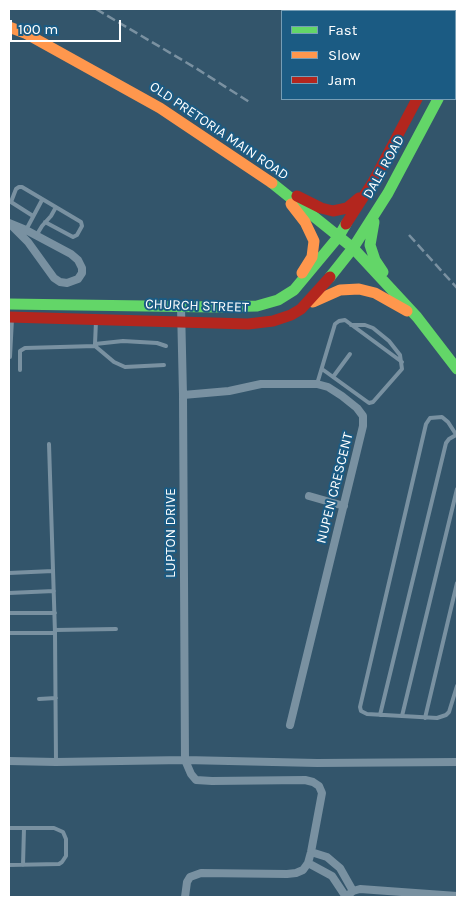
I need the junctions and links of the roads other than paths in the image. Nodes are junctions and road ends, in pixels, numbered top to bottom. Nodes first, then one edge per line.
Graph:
1 (9, 21) edge
2 (9, 28) edge
3 (25, 33) junction
4 (416, 100) edge
5 (437, 100) edge
6 (380, 170) junction
7 (276, 186) junction
8 (42, 200) junction
9 (56, 207) junction
10 (379, 208) junction
11 (34, 216) junction
12 (45, 222) junction
13 (11, 224) edge
14 (26, 230) junction
15 (36, 236) junction
16 (339, 236) junction
17 (353, 248) junction
18 (268, 303) junction
19 (9, 304) edge
20 (181, 307) junction
21 (301, 309) junction
22 (414, 314) junction
23 (10, 317) edge
24 (96, 318) junction
25 (181, 320) junction
26 (351, 325) junction
27 (9, 333) edge
28 (95, 345) junction
29 (166, 346) dead end
30 (350, 354) dead end
31 (10, 358) edge
32 (402, 362) junction
33 (164, 365) dead end
34 (322, 369) junction
35 (457, 369) edge
36 (20, 370) dead end
37 (333, 377) junction
38 (317, 384) junction
39 (183, 395) junction
40 (457, 436) edge
41 (49, 444) dead end
42 (457, 489) edge
43 (309, 496) dead end
44 (344, 506) junction
45 (53, 571) junction
46 (9, 573) edge
47 (457, 583) edge
48 (54, 591) junction
49 (9, 593) edge
50 (9, 613) edge
51 (55, 613) junction
52 (116, 628) dead end
53 (55, 632) junction
54 (9, 633) edge
55 (457, 686) edge
56 (56, 698) junction
57 (39, 699) dead end
58 (380, 715) junction
59 (402, 716) junction
60 (425, 718) junction
61 (290, 725) dead end
62 (185, 760) junction
63 (9, 761) edge
64 (56, 762) junction
65 (457, 762) edge
66 (9, 828) edge
67 (24, 828) junction
68 (311, 852) junction
69 (308, 863) junction
70 (22, 865) junction
71 (9, 866) edge
72 (353, 891) junction
73 (414, 895) edge
74 (457, 896) edge
75 (185, 897) edge
76 (346, 897) edge

1 - 3 main road, OLD PRETORIA MAIN ROAD
2 - 3 main road, OLD PRETORIA MAIN ROAD
3 - 7 main road, OLD PRETORIA MAIN ROAD
4 - 6 main road, DALE ROAD
5 - 10 main road, DALE ROAD
6 - 7 main road
6 - 16 main road, DALE ROAD
7 - 16 main road, OLD PRETORIA MAIN ROAD
7 - 18 main road
8 - 9 lane
8 - 11 lane
8 - 11 lane
9 - 12 lane
9 - 12 lane
10 - 17 main road, DALE ROAD
10 - 22 main road
11 - 14 lane
12 - 15 lane
13 - 14 street
13 - 15 street
14 - 15 street
16 - 17 main road, OLD PRETORIA MAIN ROAD
16 - 18 main road, CHURCH STREET
17 - 21 main road, CHURCH STREET
17 - 22 main road, OLD PRETORIA MAIN ROAD
18 - 20 main road, CHURCH STREET
19 - 20 main road, CHURCH STREET
20 - 25 street, LUPTON DRIVE
21 - 22 main road
21 - 25 main road, CHURCH STREET
22 - 35 main road, OLD PRETORIA MAIN ROAD
23 - 24 main road, CHURCH STREET
23 - 27 lane
24 - 25 main road, CHURCH STREET
24 - 28 lane
25 - 39 street, LUPTON DRIVE
26 - 32 lane
26 - 32 lane
26 - 34 lane
27 - 31 lane
28 - 29 lane
28 - 33 lane
28 - 36 lane
30 - 37 lane
32 - 37 lane
34 - 37 lane
34 - 38 lane
38 - 39 street, NUPEN CRESCENT
38 - 44 street, NUPEN CRESCENT
39 - 62 street, LUPTON DRIVE
40 - 58 lane
40 - 58 lane
41 - 45 lane
42 - 59 lane
43 - 44 street
44 - 61 street, NUPEN CRESCENT
45 - 46 lane
45 - 48 lane
47 - 60 lane
48 - 49 lane
48 - 51 lane
50 - 51 lane
51 - 53 lane
52 - 53 lane
53 - 54 lane
53 - 56 lane
55 - 60 lane
56 - 57 lane
56 - 64 lane
58 - 59 lane
59 - 60 lane
62 - 64 street
62 - 65 street
62 - 68 street
63 - 64 street
66 - 67 lane
67 - 70 lane
67 - 70 lane
68 - 69 street
68 - 72 street
69 - 75 street
69 - 76 street
70 - 71 lane
72 - 73 street
72 - 76 street
73 - 74 street

